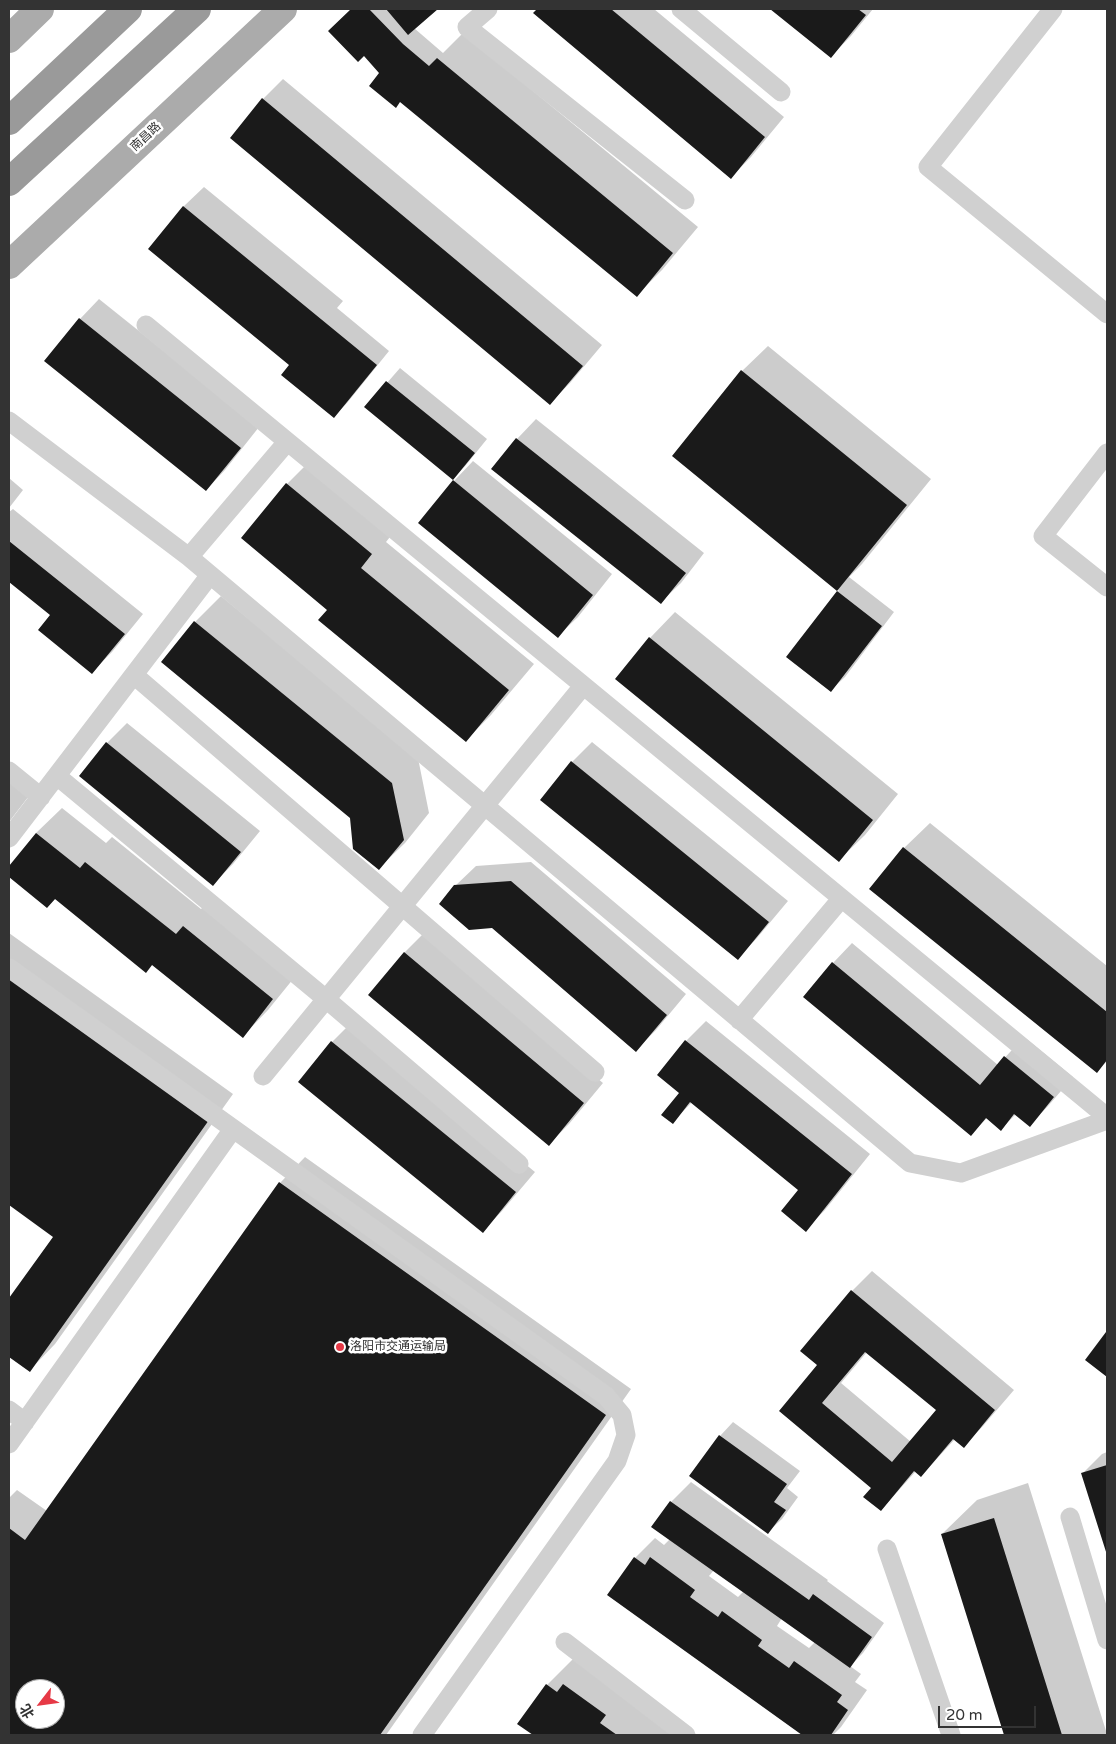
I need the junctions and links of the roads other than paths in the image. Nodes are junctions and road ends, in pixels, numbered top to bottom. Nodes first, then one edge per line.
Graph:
1 (40, 9) edge
2 (128, 9) edge
3 (197, 9) edge
4 (283, 9) edge
5 (488, 9) edge
6 (681, 9) edge
7 (1053, 9) edge
8 (9, 39) edge
9 (781, 92) dead end
10 (9, 121) edge
11 (9, 182) edge
12 (685, 200) dead end
13 (9, 265) edge
14 (1107, 314) edge
15 (146, 325) dead end
16 (9, 421) edge
17 (287, 442) junction
18 (1107, 453) edge
19 (189, 557) junction
20 (210, 575) junction
21 (1107, 587) edge
22 (134, 675) junction
23 (582, 686) junction
24 (9, 771) edge
25 (57, 776) junction
26 (41, 797) junction
27 (484, 806) junction
28 (9, 838) edge
29 (841, 899) junction
30 (402, 906) junction
31 (9, 968) edge
32 (326, 999) junction
33 (739, 1020) junction
34 (594, 1072) dead end
35 (263, 1076) dead end
36 (1107, 1118) edge
37 (233, 1128) junction
38 (519, 1164) dead end
39 (9, 1410) edge
40 (25, 1422) junction
41 (9, 1444) edge
42 (1070, 1517) dead end
43 (887, 1549) dead end
44 (1107, 1640) edge
45 (565, 1642) dead end
46 (422, 1735) edge
47 (686, 1735) edge
48 (951, 1735) edge

1 - 8 main road
2 - 10 highway
3 - 11 highway
4 - 13 main road, 南昌路
5 - 12 lane
6 - 9 lane
7 - 14 lane
15 - 17 lane
16 - 19 lane
17 - 19 lane
17 - 23 lane
18 - 21 lane
19 - 20 lane
20 - 22 lane
20 - 27 lane
22 - 25 lane
22 - 30 lane
23 - 27 lane
23 - 29 lane
24 - 26 lane
25 - 26 lane
25 - 32 lane
26 - 28 lane
27 - 30 lane
27 - 33 lane
29 - 33 lane
29 - 36 lane
30 - 32 lane
30 - 34 lane
31 - 37 lane
32 - 35 lane
32 - 38 lane
33 - 36 lane
37 - 40 lane
37 - 46 lane
39 - 40 lane
40 - 41 lane
42 - 44 lane
43 - 48 lane
45 - 47 lane

